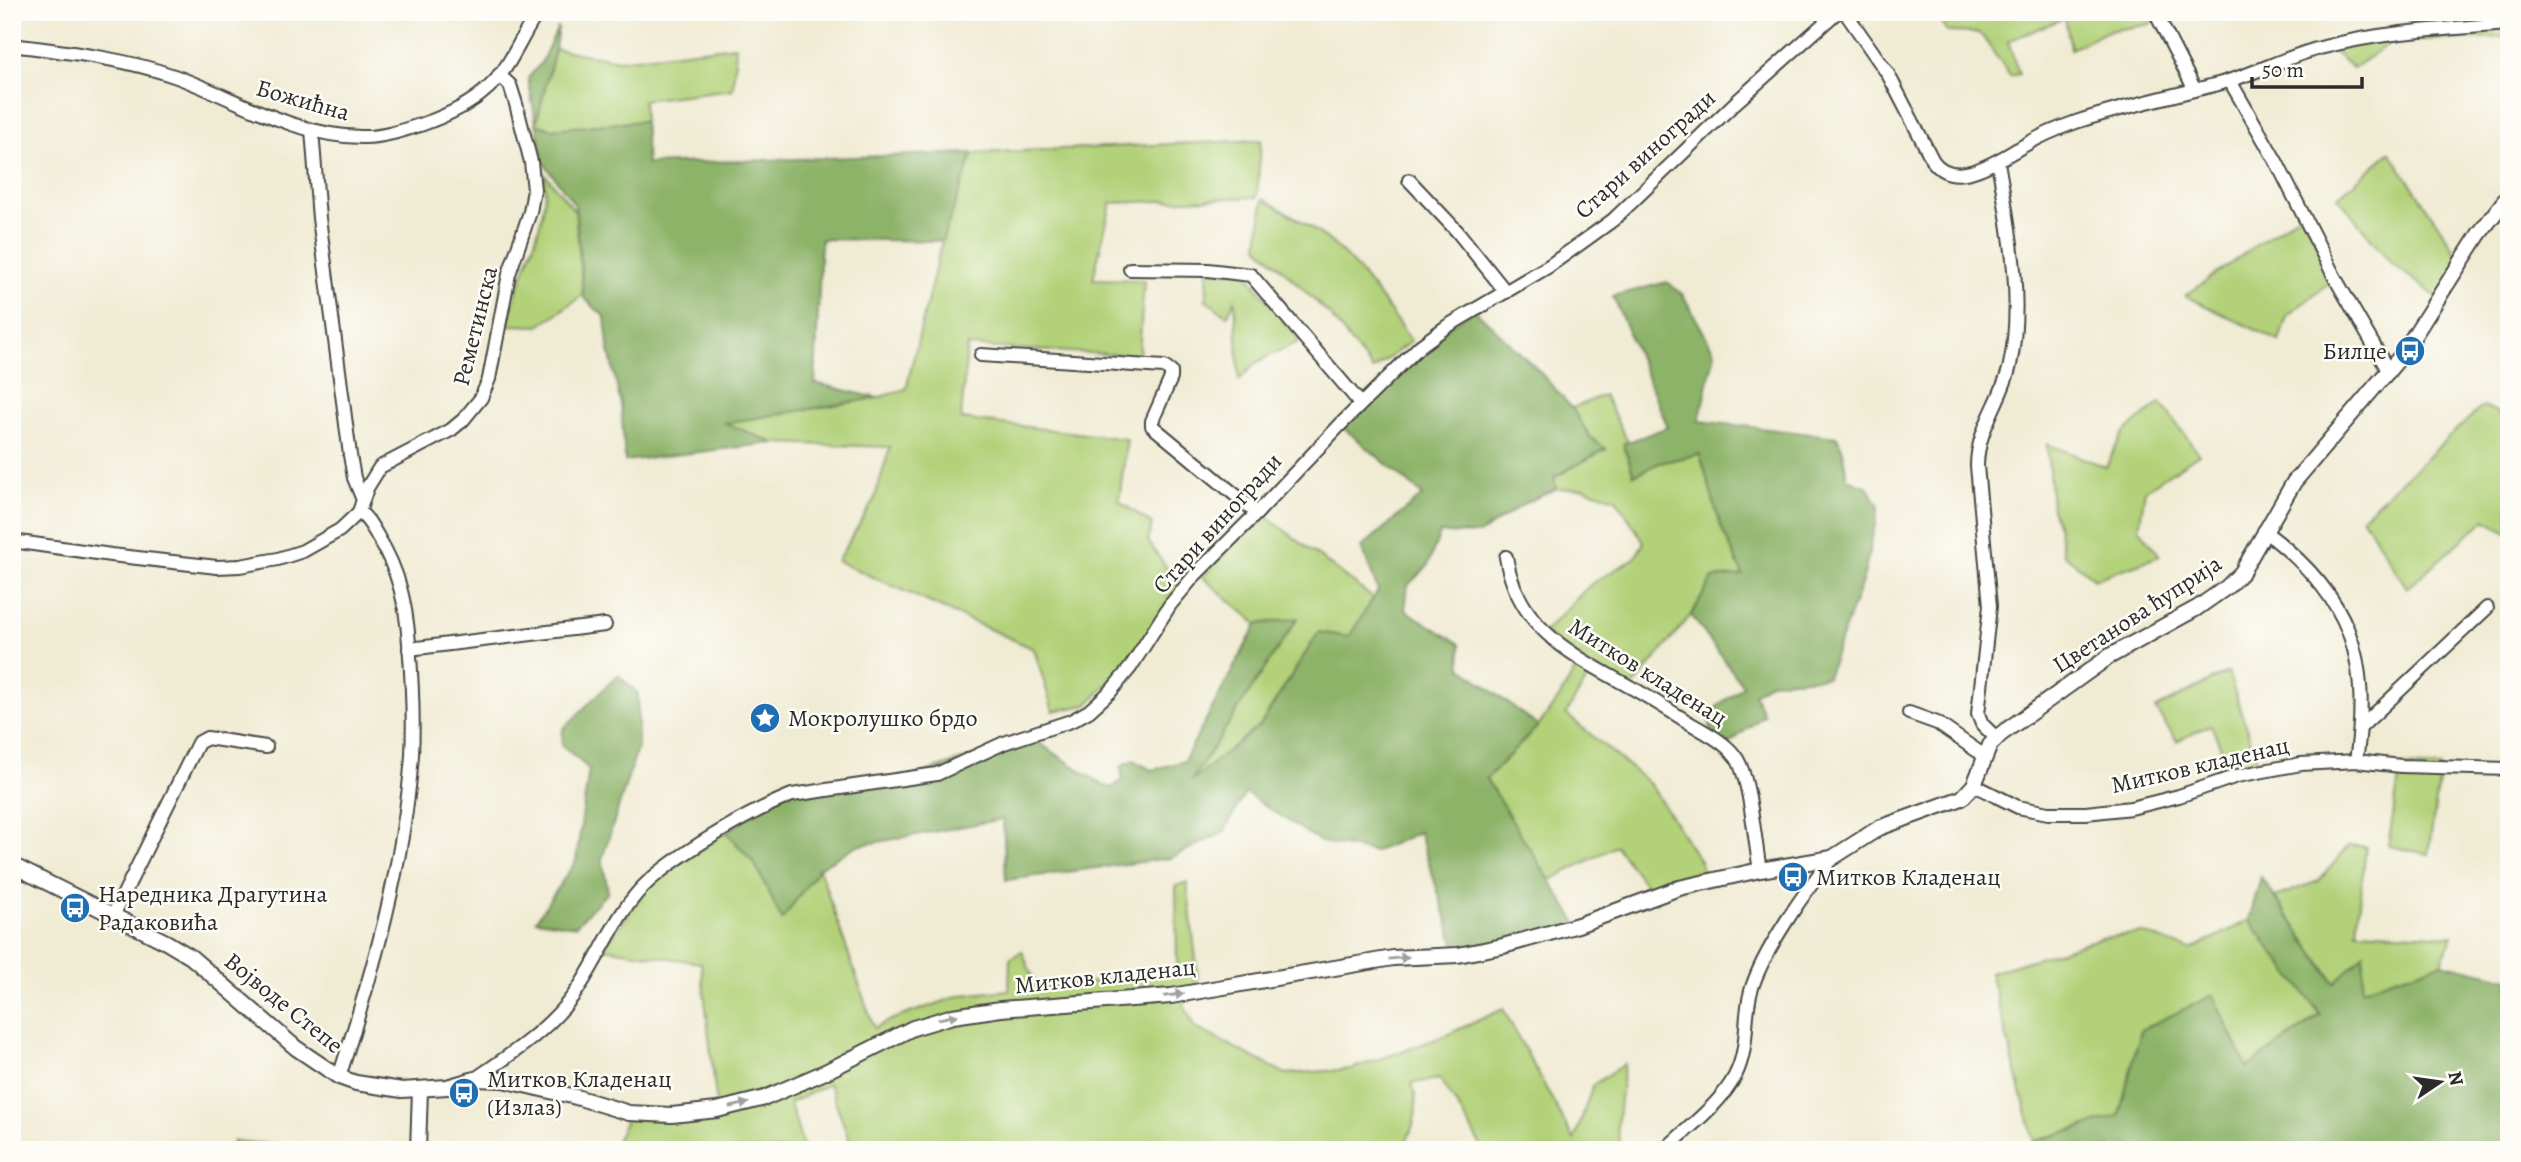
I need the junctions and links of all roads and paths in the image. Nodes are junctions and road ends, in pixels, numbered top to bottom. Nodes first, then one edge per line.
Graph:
1 (538, 12) edge
2 (1837, 12) edge
3 (1845, 12) edge
4 (2155, 12) edge
5 (2509, 24) edge
6 (12, 45) edge
7 (499, 75) junction
8 (2230, 81) junction
9 (2195, 90) junction
10 (312, 130) junction
11 (1998, 162) junction
12 (1409, 180) dead end
13 (2509, 195) edge
14 (1130, 269) dead end
15 (1506, 292) junction
16 (981, 355) dead end
17 (2389, 372) junction
18 (1360, 404) junction
19 (361, 506) junction
20 (1257, 513) junction
21 (2264, 531) junction
22 (12, 541) edge
23 (1506, 558) dead end
24 (2487, 608) dead end
25 (605, 625) dead end
26 (409, 649) junction
27 (1909, 713) dead end
28 (2362, 726) junction
29 (1996, 738) junction
30 (266, 747) dead end
31 (1986, 757) junction
32 (2356, 761) junction
33 (2509, 769) edge
34 (1974, 785) junction
35 (1832, 858) junction
36 (12, 865) edge
37 (1760, 870) junction
38 (113, 916) junction
39 (340, 1077) junction
40 (470, 1081) junction
41 (420, 1090) junction
42 (418, 1150) edge
43 (1665, 1150) edge

1 - 7 street, Божићна
2 - 15 street, Стари виногради
3 - 11 street
4 - 9 street
5 - 8 street
6 - 10 street, Божићна
7 - 10 street, Божићна
7 - 19 street, Реметинска
8 - 9 street
8 - 17 street
9 - 11 street
10 - 19 street
11 - 29 street
12 - 15 street
13 - 17 street, Цветанова ћуприја
14 - 18 street
15 - 18 street, Стари виногради
16 - 20 street
17 - 21 street, Цветанова ћуприја
18 - 20 street, Стари виногради
19 - 22 street, Реметинска
19 - 26 street
20 - 40 street, Стари виногради
21 - 28 street
21 - 29 street, Цветанова ћуприја
23 - 37 street, Митков кладенац
24 - 28 street
25 - 26 street
26 - 39 street
27 - 31 street
28 - 32 street
29 - 31 street, Цветанова ћуприја
30 - 38 street
31 - 34 street, Цветанова ћуприја
32 - 33 street, Митков кладенац
32 - 34 street, Митков кладенац
34 - 35 street, Митков кладенац
35 - 37 street, Митков кладенац
35 - 43 street
36 - 38 street, Војводе Степе
40 -> 37 street, Митков кладенац
38 - 39 street, Војводе Степе
39 - 41 street, Војводе Степе
40 - 41 street, Стари виногради
41 - 42 street

